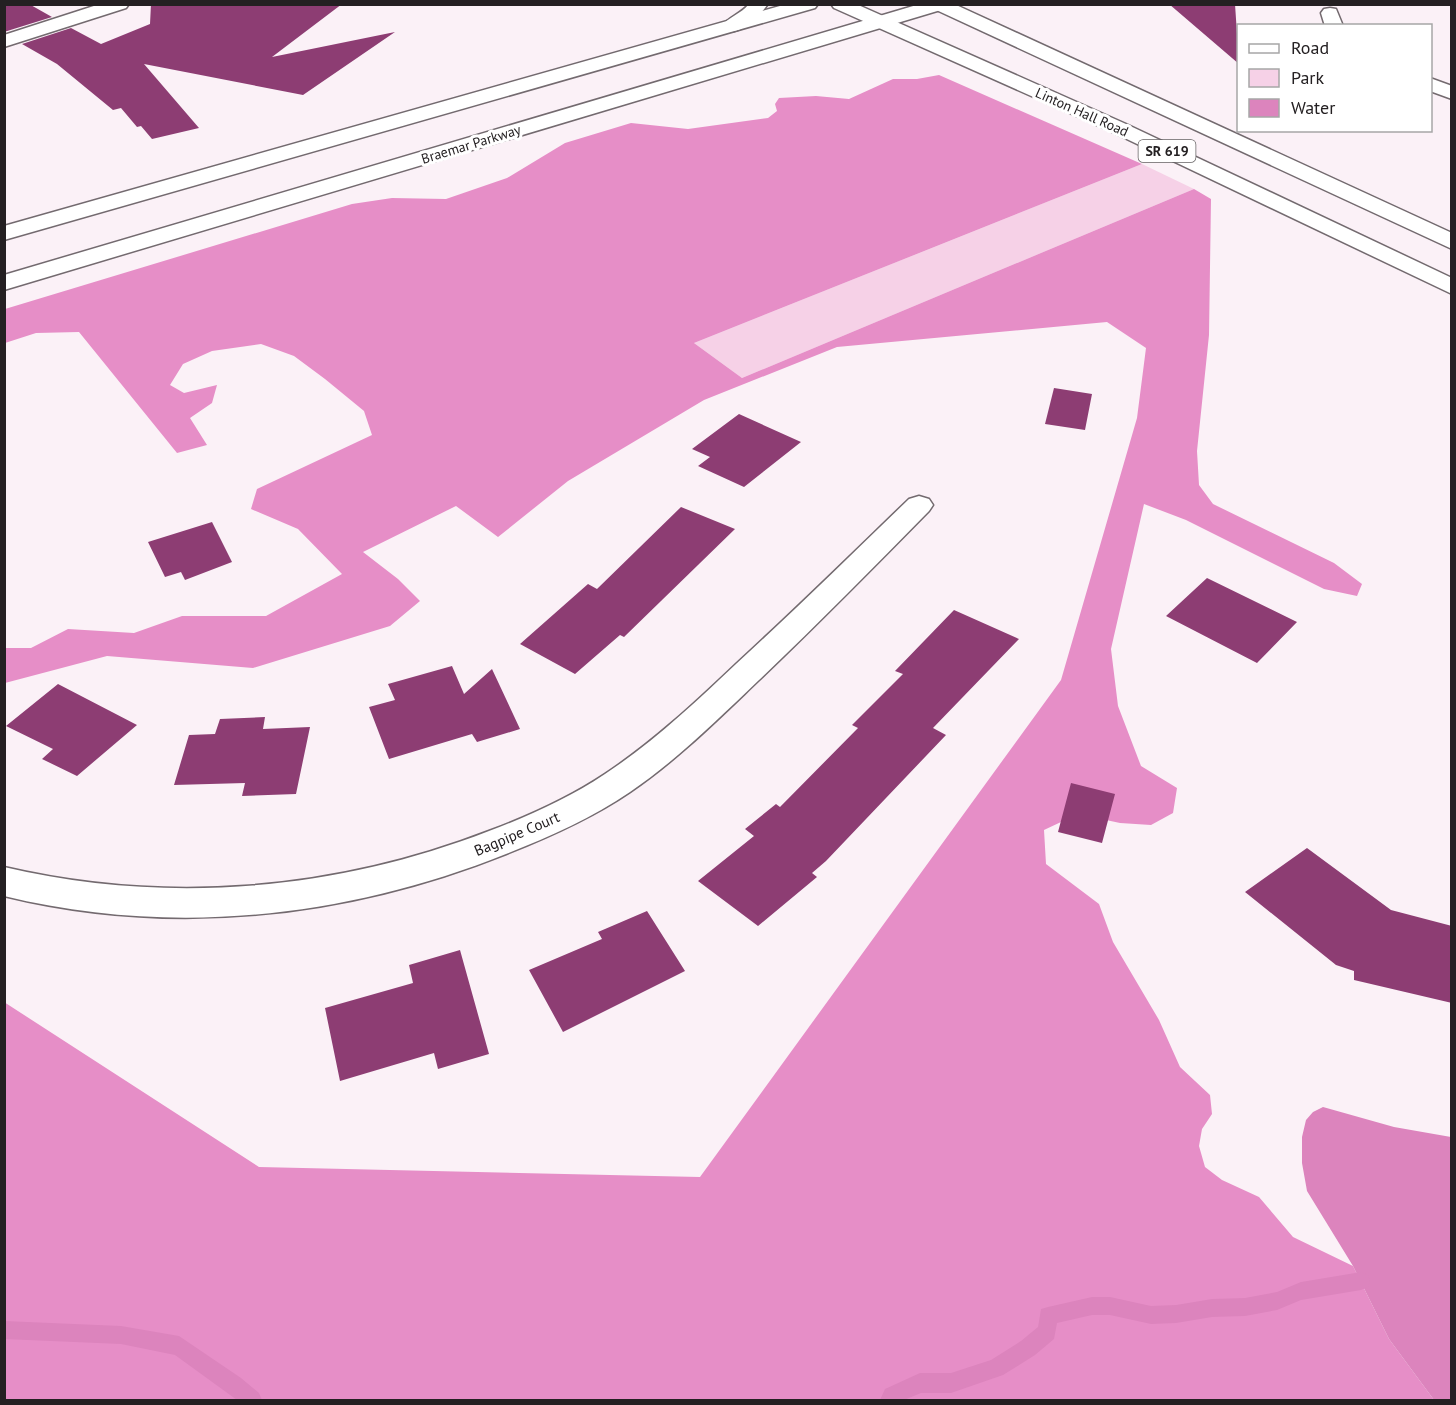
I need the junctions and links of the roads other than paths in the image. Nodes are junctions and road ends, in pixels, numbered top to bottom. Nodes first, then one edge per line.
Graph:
1 (120, 4) edge
2 (759, 4) edge
3 (809, 4) edge
4 (840, 4) edge
5 (938, 5) edge
6 (880, 22) junction
7 (730, 27) junction
8 (4, 41) edge
9 (1432, 84) edge
10 (1452, 93) edge
11 (4, 233) edge
12 (1452, 242) edge
13 (4, 283) edge
14 (1452, 287) edge
15 (919, 505) dead end
16 (4, 881) edge

1 - 8 street
2 - 7 street
3 - 7 street
4 - 6 street, Linton Hall Road / SR 619
5 - 6 street, Braemar Parkway
5 - 12 street, SR 619
6 - 13 street, Braemar Parkway
6 - 14 street, Linton Hall Road / SR 619
7 - 11 street
9 - 10 street
15 - 16 street, Bagpipe Court

